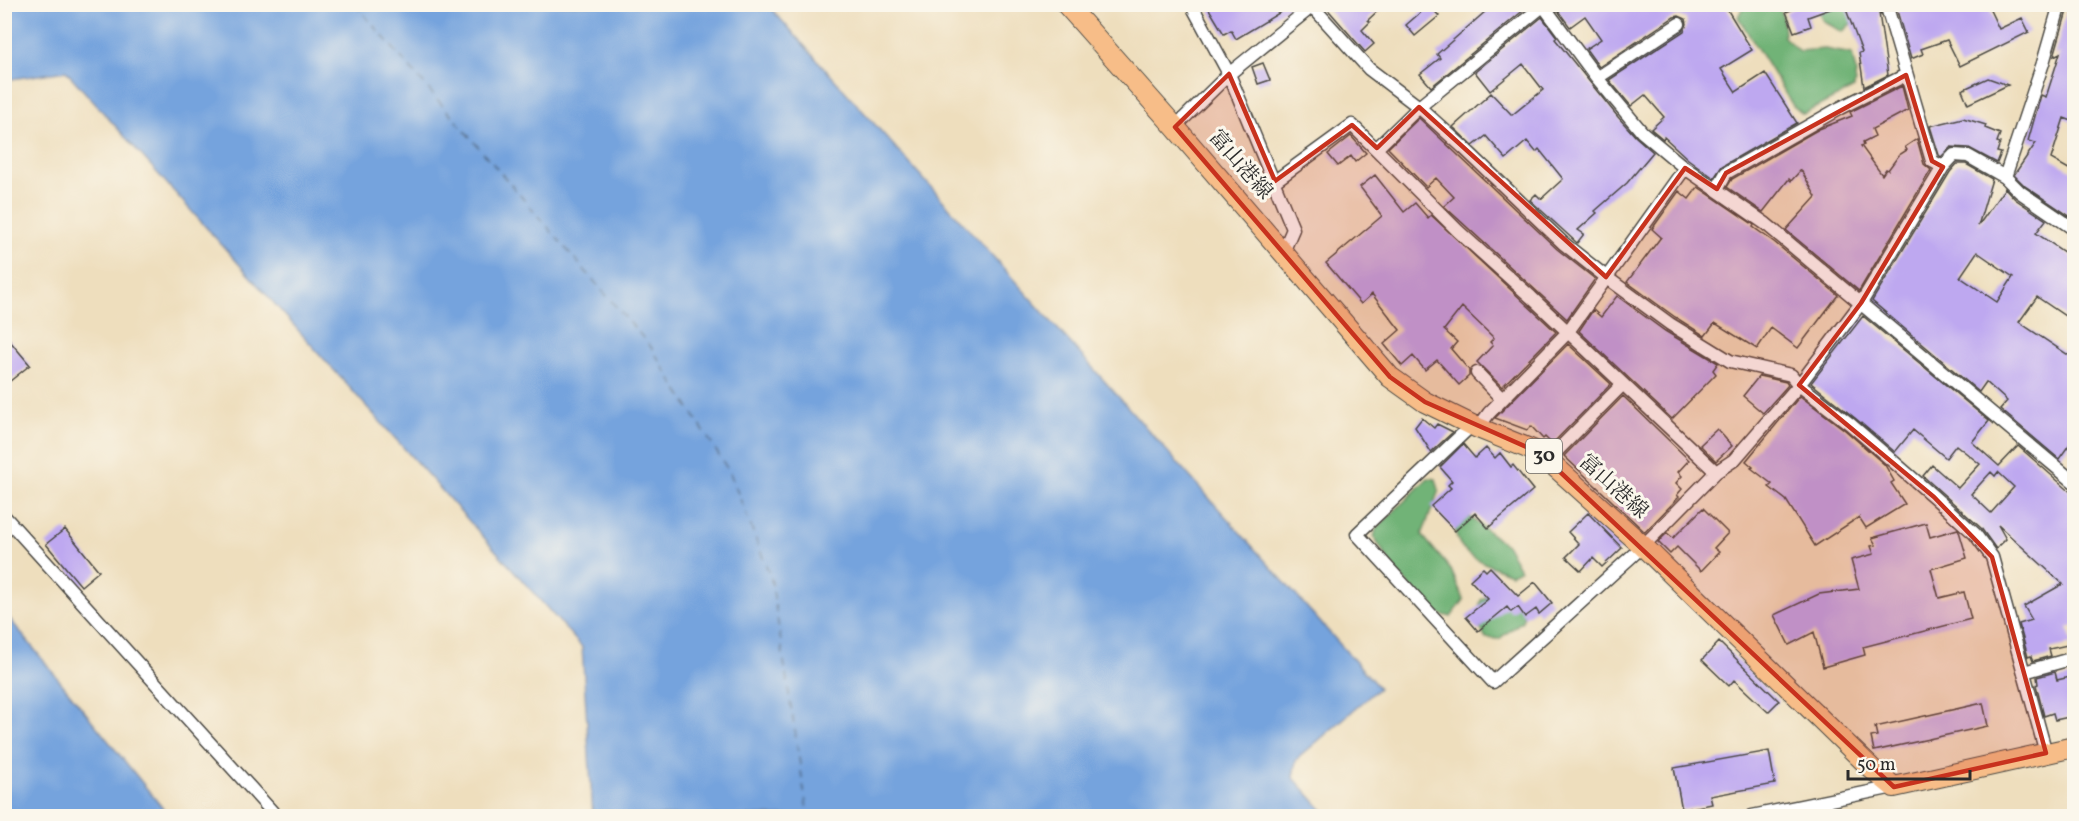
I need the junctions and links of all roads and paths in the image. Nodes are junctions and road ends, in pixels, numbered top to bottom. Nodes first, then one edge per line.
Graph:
1 (1066, 4) edge
2 (1191, 4) edge
3 (1886, 4) edge
4 (2060, 4) edge
5 (1313, 5) edge
6 (1544, 5) edge
7 (1679, 24) dead end
8 (1229, 74) junction
9 (1906, 75) junction
10 (1597, 78) junction
11 (1419, 107) junction
12 (1175, 127) junction
13 (1377, 148) junction
14 (1943, 167) junction
15 (1684, 168) junction
16 (2005, 177) junction
17 (1275, 181) junction
18 (1717, 189) junction
19 (2074, 229) edge
20 (1283, 252) junction
21 (1606, 277) junction
22 (1861, 303) junction
23 (1567, 333) junction
24 (1477, 374) dead end
25 (1623, 384) junction
26 (1799, 385) junction
27 (1502, 399) junction
28 (1475, 426) junction
29 (1548, 460) junction
30 (1716, 472) junction
31 (2074, 482) edge
32 (4, 516) edge
33 (1643, 546) junction
34 (2074, 658) edge
35 (2024, 672) junction
36 (2074, 747) edge
37 (2046, 753) junction
38 (1894, 788) junction
39 (276, 816) edge
40 (1752, 816) edge

1 - 12 main road, 富山港線 / 30
2 - 8 street
3 - 9 street
4 - 16 street
5 - 8 street
5 - 11 street
6 - 10 street
6 - 11 street
7 - 10 street
8 - 12 street
8 - 17 street
9 - 14 street
9 - 18 street
10 - 15 street
11 - 13 street
11 - 21 street
12 - 20 main road, 富山港線 / 30
13 - 17 street
13 - 23 street
14 - 16 street
14 - 22 street
15 - 18 street
15 - 21 street
16 - 19 street
17 - 20 street
18 - 22 street
20 - 28 main road, 富山港線 / 30
21 - 23 street
21 - 26 street
22 - 26 street
22 - 31 street
23 - 25 street
23 - 27 street
24 - 27 street
25 - 29 street
25 - 30 street
26 - 30 street
26 - 35 street
27 - 28 street
28 - 29 main road, 富山港線 / 30
28 - 33 street
29 - 33 main road, 富山港線 / 30
30 - 33 street
32 - 39 street
33 - 38 main road, 富山港線 / 30
34 - 35 street
35 - 37 street
36 - 37 main road
37 - 38 main road
38 - 40 street

